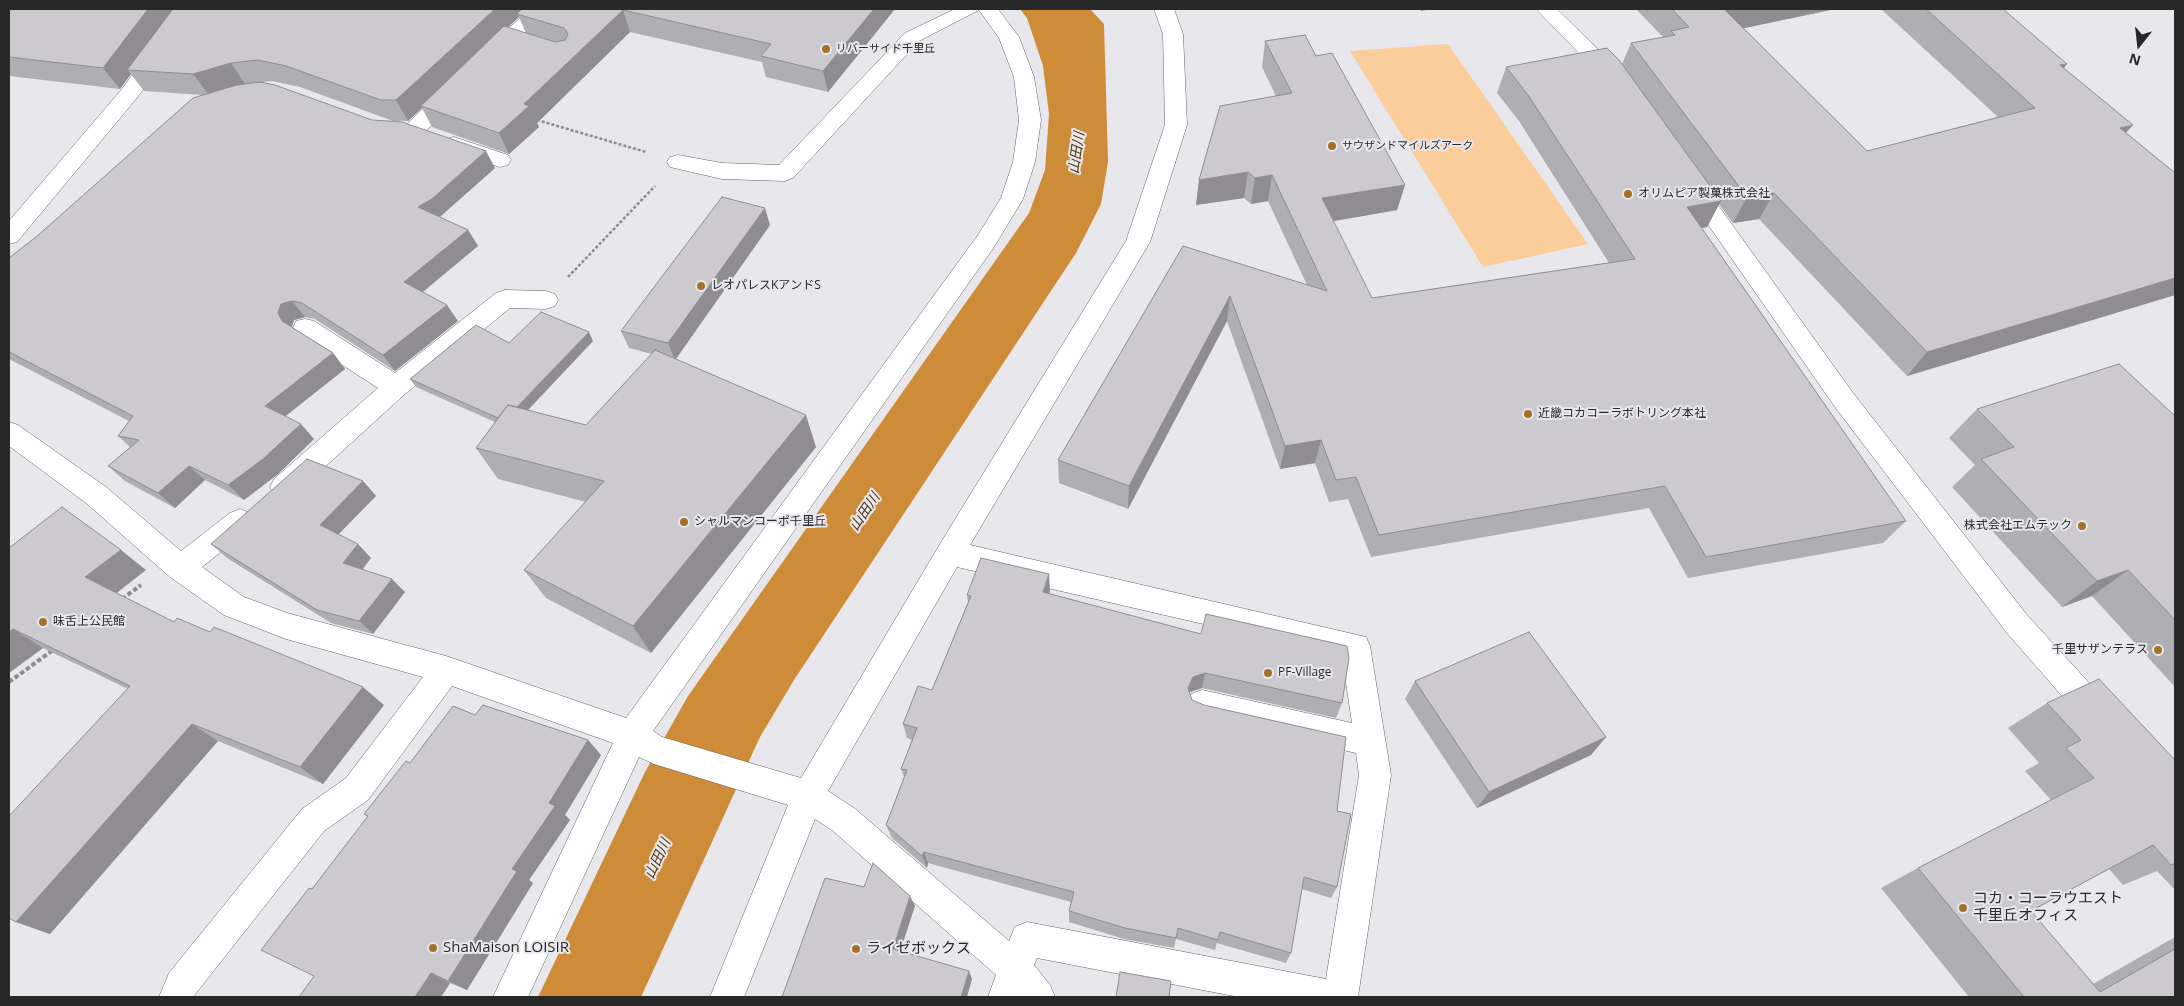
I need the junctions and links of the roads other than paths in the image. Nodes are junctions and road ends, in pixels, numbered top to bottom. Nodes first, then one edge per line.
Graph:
1 (191, 9) edge
2 (541, 9) edge
3 (970, 9) edge
4 (988, 9) edge
5 (1164, 9) edge
6 (1546, 9) edge
7 (1628, 96) edge
8 (390, 130) edge
9 (414, 130) junction
10 (500, 160) edge
11 (678, 162) road end
12 (1681, 170) edge
13 (9, 236) edge
14 (546, 300) road end
15 (305, 328) dead end
16 (396, 386) junction
17 (9, 432) edge
18 (950, 553) junction
19 (177, 564) junction
20 (446, 670) junction
21 (1202, 704) edge
22 (2116, 734) edge
23 (643, 742) junction
24 (1370, 742) junction
25 (808, 796) junction
26 (1010, 984) edge
27 (176, 997) edge
28 (510, 997) edge
29 (727, 997) edge
30 (1038, 997) edge
31 (1328, 997) edge
32 (1341, 997) edge

1 - 13 street
2 - 9 street
3 - 11 street
4 - 23 street
5 - 18 street
6 - 7 street
8 - 9 street
9 - 10 street
12 - 22 street
14 - 16 street
15 - 16 street
16 - 19 street
17 - 19 street
18 - 24 street
18 - 25 street
19 - 20 street
20 - 23 street
20 - 27 street
21 - 24 street
23 - 25 street
23 - 28 street
24 - 32 street
25 - 26 street
25 - 29 street
26 - 30 street
26 - 31 street

